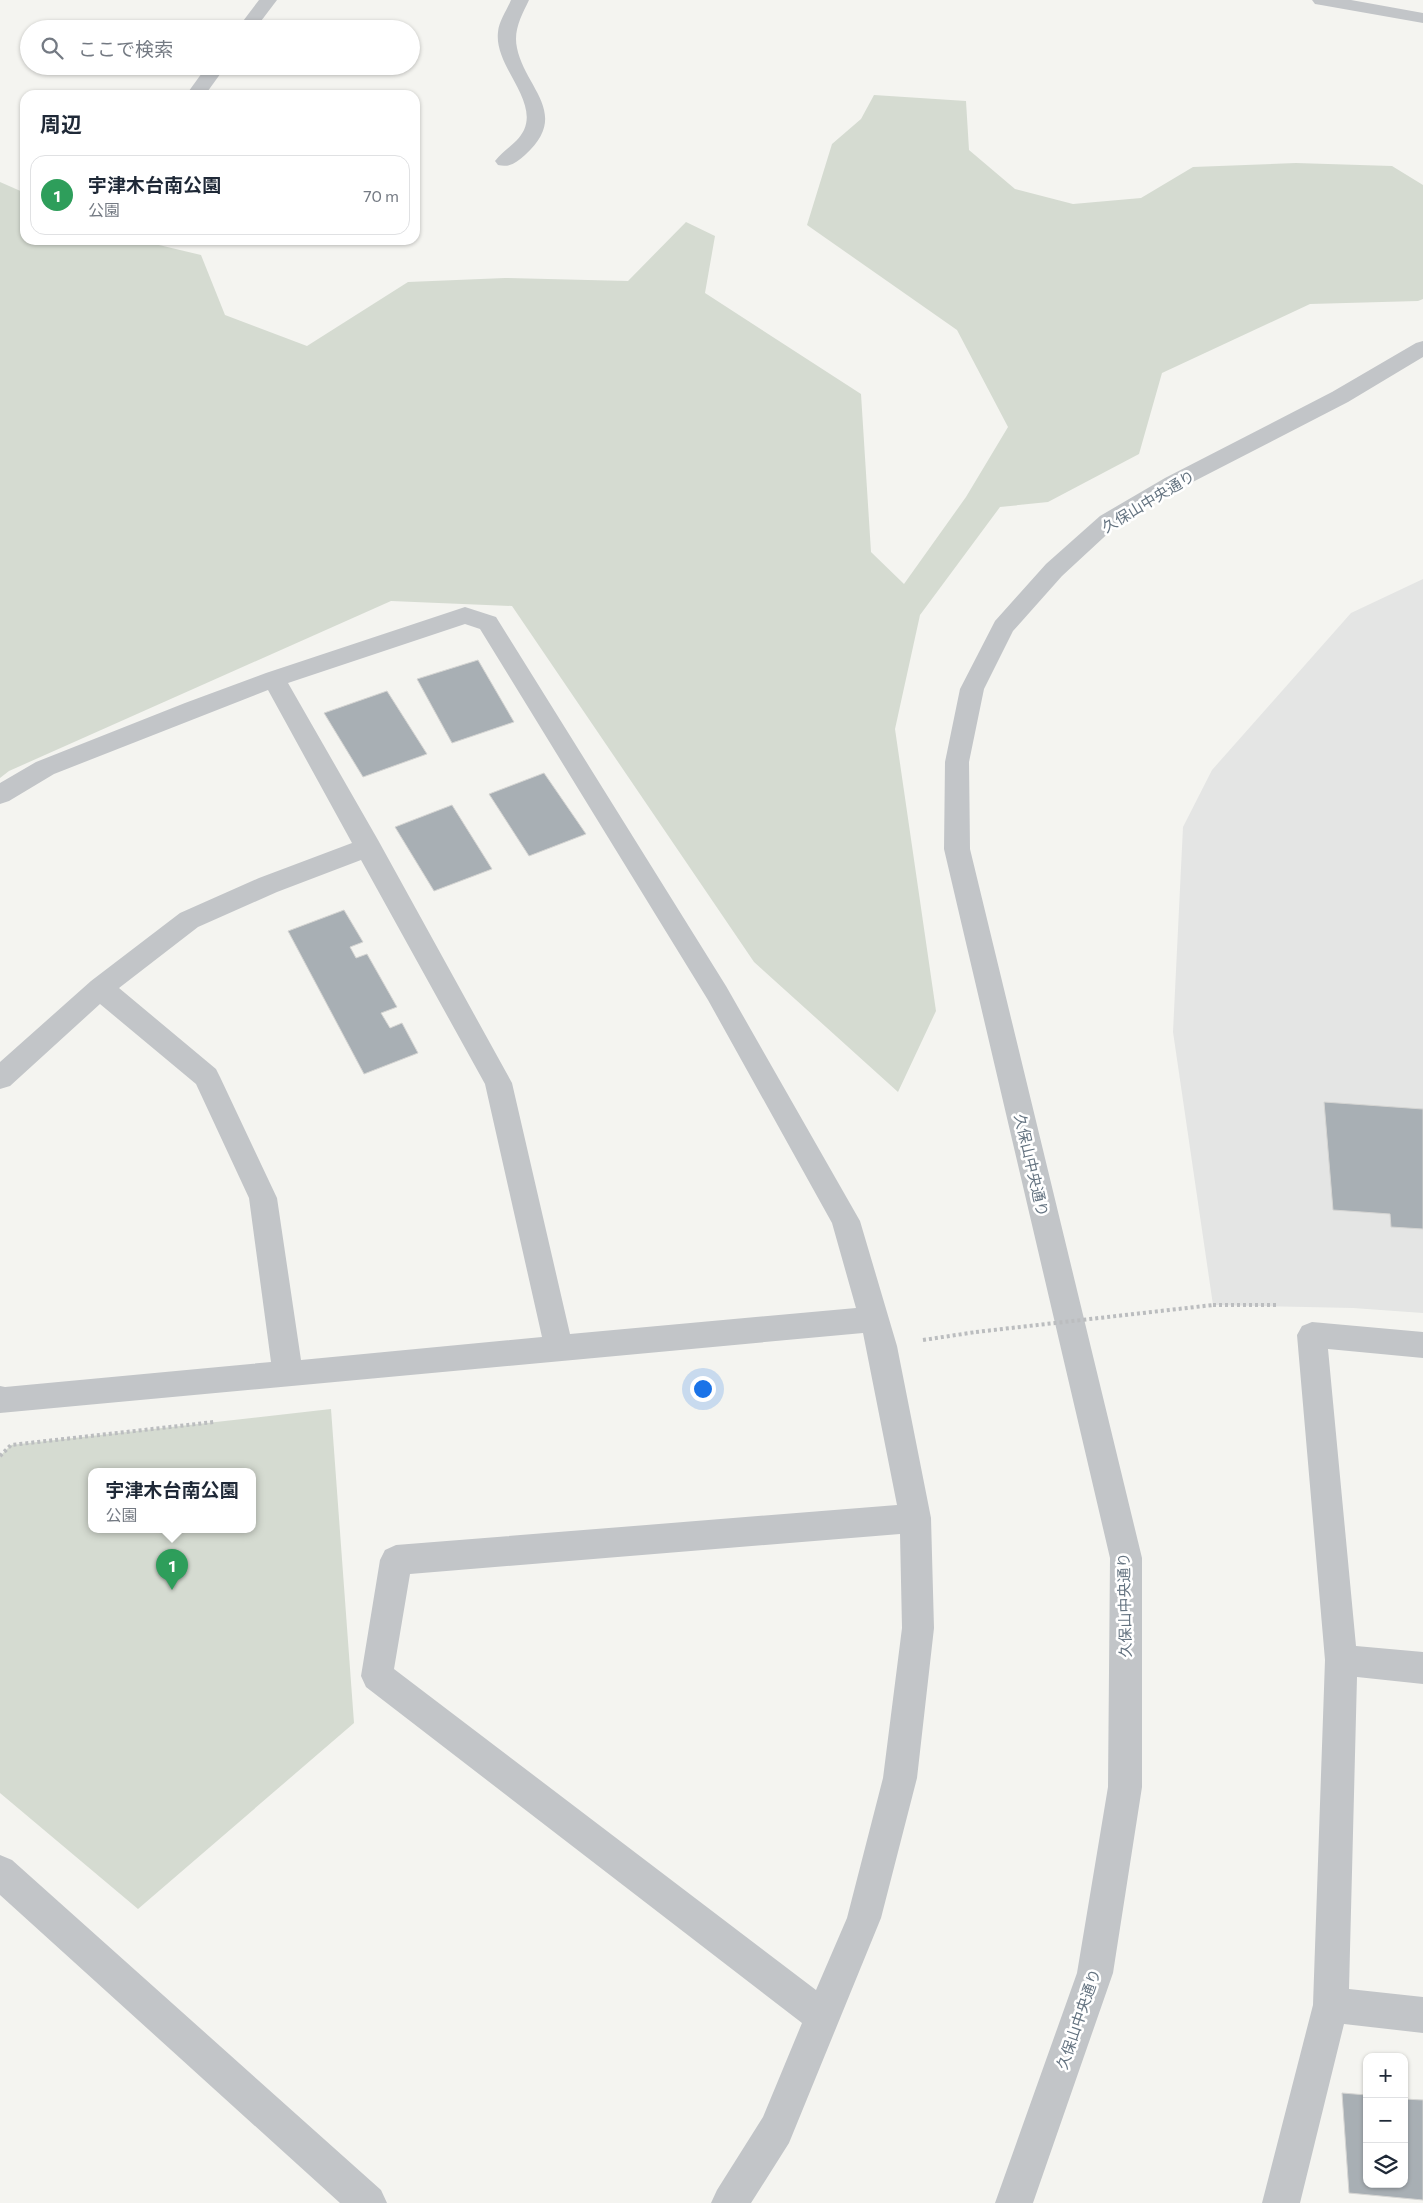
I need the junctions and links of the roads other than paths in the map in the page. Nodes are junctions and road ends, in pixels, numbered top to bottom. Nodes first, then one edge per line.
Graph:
1 (268, 0) edge
2 (520, 0) edge
3 (1321, 0) edge
4 (1423, 18) edge
5 (253, 20) edge
6 (210, 75) edge
7 (199, 90) edge
8 (505, 161) dead end
9 (1423, 348) edge
10 (274, 679) junction
11 (0, 795) edge
12 (369, 847) junction
13 (100, 988) junction
14 (0, 1078) edge
15 (878, 1332) junction
16 (1423, 1345) edge
17 (559, 1349) junction
18 (288, 1374) junction
19 (0, 1399) edge
20 (915, 1518) junction
21 (1341, 1660) junction
22 (1423, 1668) edge
23 (0, 1872) edge
24 (1331, 2005) junction
25 (1423, 2015) edge
26 (823, 2018) junction
27 (368, 2203) edge
28 (730, 2203) edge
29 (1014, 2203) edge
30 (1282, 2203) edge

1 - 5 street
2 - 8 street
3 - 4 street
6 - 7 street
9 - 29 street, 久保山中央通り
10 - 11 street
10 - 12 street
10 - 15 street
12 - 13 street
12 - 17 street
13 - 14 street
13 - 18 street
15 - 17 street
15 - 20 street
16 - 21 street
17 - 18 street
18 - 19 street
20 - 26 street
20 - 26 street
21 - 22 street
21 - 24 street
23 - 27 street
24 - 25 street
24 - 30 street
26 - 28 street

